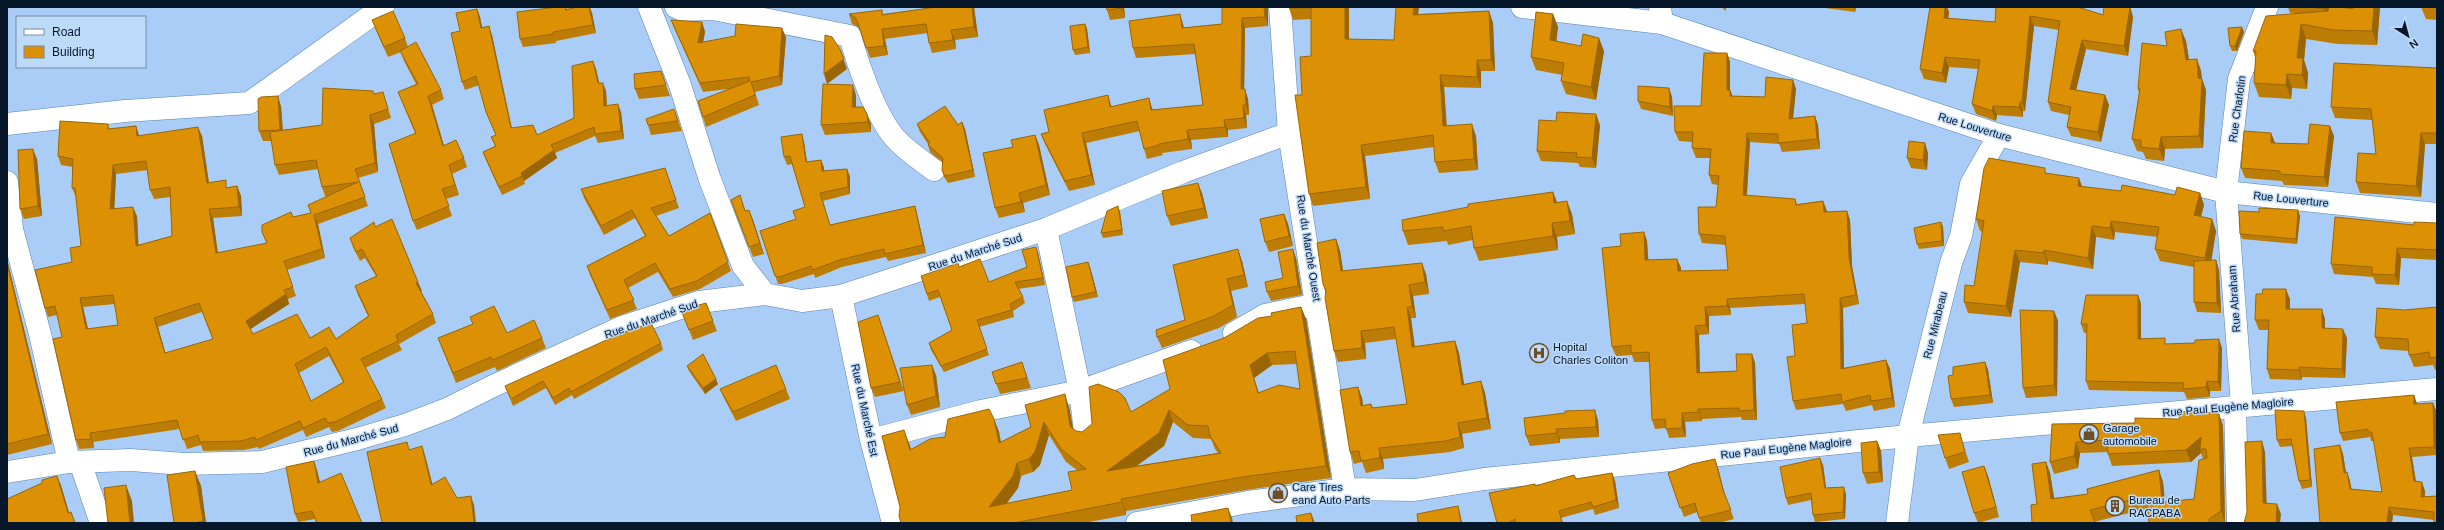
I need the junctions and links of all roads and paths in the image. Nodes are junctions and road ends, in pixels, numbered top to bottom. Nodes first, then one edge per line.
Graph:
1 (383, 7) edge
2 (649, 7) edge
3 (676, 7) edge
4 (1280, 7) edge
5 (1522, 7) edge
6 (2267, 7) edge
7 (1661, 15) edge
8 (7, 124) edge
9 (1289, 133) junction
10 (1999, 135) junction
11 (934, 170) dead end
12 (7, 182) edge
13 (2226, 192) junction
14 (2437, 214) edge
15 (1046, 229) junction
16 (765, 294) junction
17 (841, 296) junction
18 (1318, 304) junction
19 (2437, 390) edge
20 (1080, 391) junction
21 (2238, 406) junction
22 (1085, 432) edge
23 (1908, 436) junction
24 (871, 440) junction
25 (74, 462) junction
26 (7, 472) edge
27 (1345, 489) junction
28 (101, 523) edge
29 (893, 523) edge
30 (1137, 523) edge
31 (1897, 523) edge
32 (2238, 523) edge

1 - 8 street
2 - 16 street
3 - 11 street
4 - 9 street, Rue du Marché Ouest
5 - 7 street, Rue Louverture
6 - 13 street, Rue Charlotin
7 - 10 street, Rue Louverture
9 - 15 street, Rue du Marché Sud
9 - 18 street, Rue du Marché Ouest
10 - 13 street, Rue Louverture
10 - 23 street, Rue Mirabeau
12 - 25 street
13 - 14 street, Rue Louverture
13 - 21 street, Rue Abraham
15 - 17 street, Rue du Marché Sud
15 - 20 street
16 - 17 street, Rue du Marché Sud
16 - 25 street, Rue du Marché Sud
17 - 24 street, Rue du Marché Est
18 - 20 street
18 - 27 street, Rue du Marché Ouest
19 - 21 street, Rue Paul Eugène Magloire
20 - 22 street
20 - 24 street
21 - 23 street, Rue Paul Eugène Magloire
21 - 32 street, Rue Abraham
23 - 27 street, Rue Paul Eugène Magloire
23 - 31 street, Rue Mirabeau
24 - 29 street, Rue du Marché Est
25 - 26 street, Rue du Marché Sud
25 - 28 street
27 - 30 street, Rue Paul Eugène Magloire

